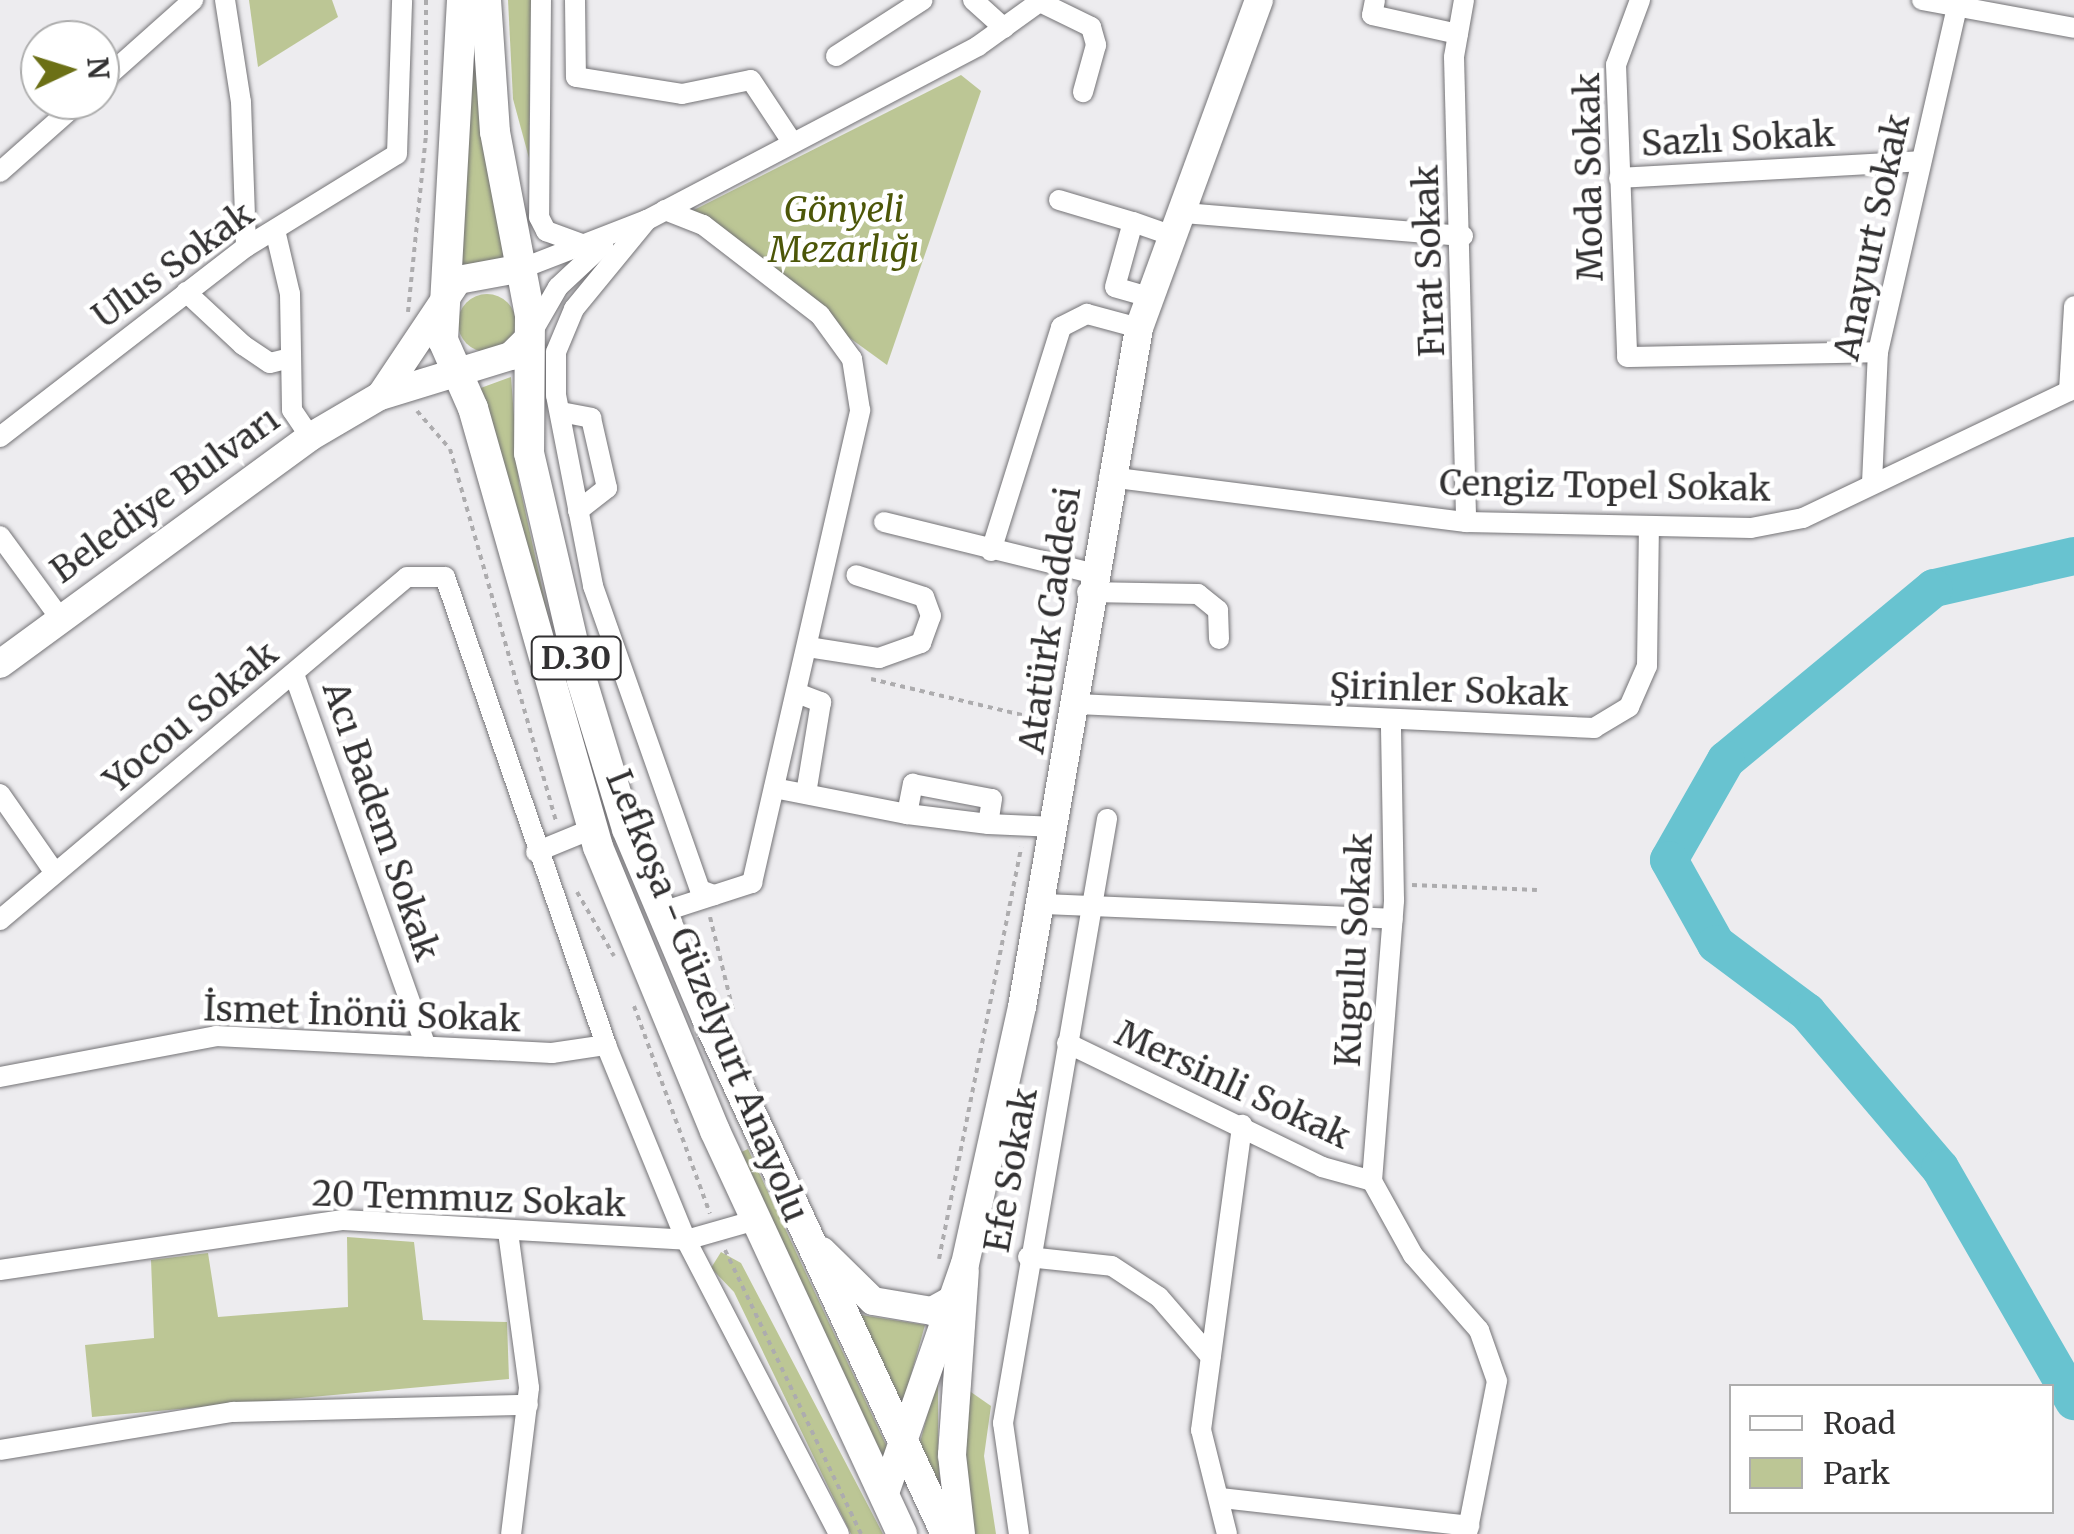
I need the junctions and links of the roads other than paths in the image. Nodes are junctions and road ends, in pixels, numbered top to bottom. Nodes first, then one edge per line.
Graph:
1 (194, 0) edge
2 (226, 0) edge
3 (402, 0) edge
4 (462, 0) edge
5 (486, 0) edge
6 (541, 0) edge
7 (575, 0) edge
8 (923, 0) edge
9 (973, 0) edge
10 (1259, 0) edge
11 (1375, 0) edge
12 (1464, 0) edge
13 (1640, 0) edge
14 (1922, 0) edge
15 (1041, 1) edge
16 (1957, 7) junction
17 (1004, 28) junction
18 (2074, 28) edge
19 (1458, 34) junction
20 (836, 56) dead end
21 (120, 65) edge
22 (1083, 92) dead end
23 (58, 120) edge
24 (790, 140) junction
25 (1920, 161) junction
26 (0, 172) edge
27 (1619, 178) junction
28 (1060, 200) dead end
29 (647, 219) junction
30 (1133, 222) junction
31 (1178, 224) junction
32 (275, 230) junction
33 (1463, 236) junction
34 (583, 244) junction
35 (246, 247) junction
36 (523, 268) junction
37 (186, 292) junction
38 (1149, 297) junction
39 (440, 301) junction
40 (2074, 306) edge
41 (1139, 328) junction
42 (528, 338) junction
43 (1878, 352) junction
44 (286, 359) junction
45 (459, 372) junction
46 (2072, 390) edge
47 (380, 396) junction
48 (558, 404) junction
49 (310, 436) junction
50 (0, 437) edge
51 (1108, 477) junction
52 (1872, 483) junction
53 (578, 512) junction
54 (884, 522) dead end
55 (1466, 522) junction
56 (1649, 526) junction
57 (0, 536) edge
58 (990, 551) junction
59 (856, 575) dead end
60 (1089, 582) junction
61 (60, 618) junction
62 (1219, 638) dead end
63 (808, 646) junction
64 (0, 664) edge
65 (294, 674) junction
66 (797, 693) junction
67 (1075, 716) junction
68 (1392, 721) junction
69 (774, 788) junction
70 (0, 794) edge
71 (806, 794) junction
72 (907, 814) junction
73 (1107, 819) dead end
74 (988, 824) junction
75 (1056, 828) junction
76 (592, 830) junction
77 (536, 852) junction
78 (55, 874) junction
79 (0, 890) edge
80 (710, 897) junction
81 (1042, 904) junction
82 (1088, 908) junction
83 (662, 912) junction
84 (7, 914) edge
85 (1393, 919) junction
86 (1066, 1043) junction
87 (606, 1045) junction
88 (426, 1046) junction
89 (0, 1077) edge
90 (1242, 1126) junction
91 (1372, 1182) junction
92 (792, 1208) junction
93 (756, 1220) junction
94 (508, 1232) junction
95 (686, 1240) junction
96 (1028, 1258) junction
97 (965, 1264) junction
98 (0, 1270) edge
99 (941, 1290) junction
100 (1211, 1357) junction
101 (528, 1406) junction
102 (907, 1449) junction
103 (0, 1450) edge
104 (884, 1496) junction
105 (1220, 1498) junction
106 (1468, 1530) edge
107 (511, 1534) edge
108 (838, 1534) edge
109 (902, 1534) edge
110 (946, 1534) edge
111 (961, 1534) edge
112 (1019, 1534) edge
113 (1227, 1534) edge

1 - 21 street
2 - 35 street
3 - 32 street, Ulus Sokak
4 - 39 highway, Lefkoşa - Güzelyurt Anayolu / D.30
5 - 36 highway, Lefkoşa - Güzelyurt Anayolu / D.30
6 - 34 street
7 - 24 street
8 - 20 street
9 - 17 street
10 - 31 main road, Atatürk Caddesi
11 - 19 street
12 - 19 street, Fırat Sokak
13 - 27 street, Moda Sokak
14 - 16 street
15 - 17 street
15 - 22 street
16 - 18 street
16 - 25 street, Anayurt Sokak
17 - 24 street
19 - 33 street, Fırat Sokak
23 - 26 street
24 - 29 street
25 - 27 street, Sazlı Sokak
25 - 43 street, Anayurt Sokak
27 - 43 street, Moda Sokak
28 - 30 street
29 - 34 street
29 - 42 street
29 - 48 street
29 - 63 street
30 - 31 street
30 - 38 street
31 - 33 street
31 - 38 main road, Atatürk Caddesi
32 - 35 street, Ulus Sokak
32 - 44 street
33 - 55 street, Fırat Sokak
34 - 36 street
35 - 37 street, Ulus Sokak
36 - 39 main road, Belediye Bulvarı
36 - 42 highway, Lefkoşa - Güzelyurt Anayolu / D.30
37 - 44 street
37 - 50 street, Ulus Sokak
38 - 41 main road, Atatürk Caddesi
39 - 45 highway, Lefkoşa - Güzelyurt Anayolu / D.30
39 - 47 main road, Belediye Bulvarı
40 - 46 street
41 - 51 main road, Atatürk Caddesi
41 - 58 street
42 - 45 main road, Belediye Bulvarı
42 - 83 highway, Lefkoşa - Güzelyurt Anayolu / D.30
43 - 52 street, Anayurt Sokak
44 - 49 street
45 - 47 main road, Belediye Bulvarı
45 - 76 highway, Lefkoşa - Güzelyurt Anayolu / D.30
46 - 52 street, Cengiz Topel Sokak
47 - 49 main road, Belediye Bulvarı
48 - 53 street
48 - 53 street
49 - 61 main road, Belediye Bulvarı
51 - 55 street, Cengiz Topel Sokak
51 - 60 main road, Atatürk Caddesi
52 - 56 street, Cengiz Topel Sokak
53 - 80 street
54 - 58 street
55 - 56 street, Cengiz Topel Sokak
56 - 68 street, Şirinler Sokak
57 - 61 street
58 - 60 street
59 - 63 street
60 - 62 street
60 - 67 main road, Atatürk Caddesi
61 - 64 main road, Belediye Bulvarı
63 - 66 street
65 - 77 street, Yocou Sokak
65 - 78 street, Yocou Sokak
65 - 88 street, Acı Badem Sokak
66 - 69 street
66 - 71 street
67 - 68 street, Şirinler Sokak
67 - 75 main road, Atatürk Caddesi
68 - 85 street, Kugulu Sokak
69 - 71 street
69 - 80 street
70 - 78 street
71 - 72 street
72 - 74 street
72 - 74 street
73 - 82 street, Efe Sokak
74 - 75 street
75 - 81 main road, Atatürk Caddesi
76 - 77 street
76 - 93 highway, Lefkoşa - Güzelyurt Anayolu / D.30
77 - 87 street
78 - 84 street, Yocou Sokak
79 - 84 street
80 - 83 street
81 - 82 street
81 - 97 main road, Atatürk Caddesi
82 - 85 street
82 - 86 street, Efe Sokak
83 - 92 highway, Lefkoşa - Güzelyurt Anayolu / D.30
85 - 91 street, Kugulu Sokak
86 - 90 street, Mersinli Sokak
86 - 96 street, Efe Sokak
87 - 88 street, İsmet İnönü Sokak
87 - 95 street
88 - 89 street, İsmet İnönü Sokak
90 - 91 street, Mersinli Sokak
90 - 100 street
91 - 106 street
92 - 99 main road
92 - 102 highway, Lefkoşa - Güzelyurt Anayolu / D.30
93 - 95 street, 20 Temmuz Sokak
93 - 104 highway, Lefkoşa - Güzelyurt Anayolu / D.30
94 - 95 street, 20 Temmuz Sokak
94 - 98 street, 20 Temmuz Sokak
94 - 101 street
95 - 108 street
96 - 100 street
96 - 112 street, Efe Sokak
97 - 99 main road, Atatürk Caddesi
97 - 111 main road, Atatürk Caddesi
99 - 102 main road, Atatürk Caddesi
100 - 105 street
101 - 103 street
101 - 107 street
102 - 104 main road, Atatürk Caddesi
102 - 110 highway, Lefkoşa - Güzelyurt Anayolu / D.30
104 - 109 highway, Lefkoşa - Güzelyurt Anayolu / D.30
105 - 106 street
105 - 113 street

